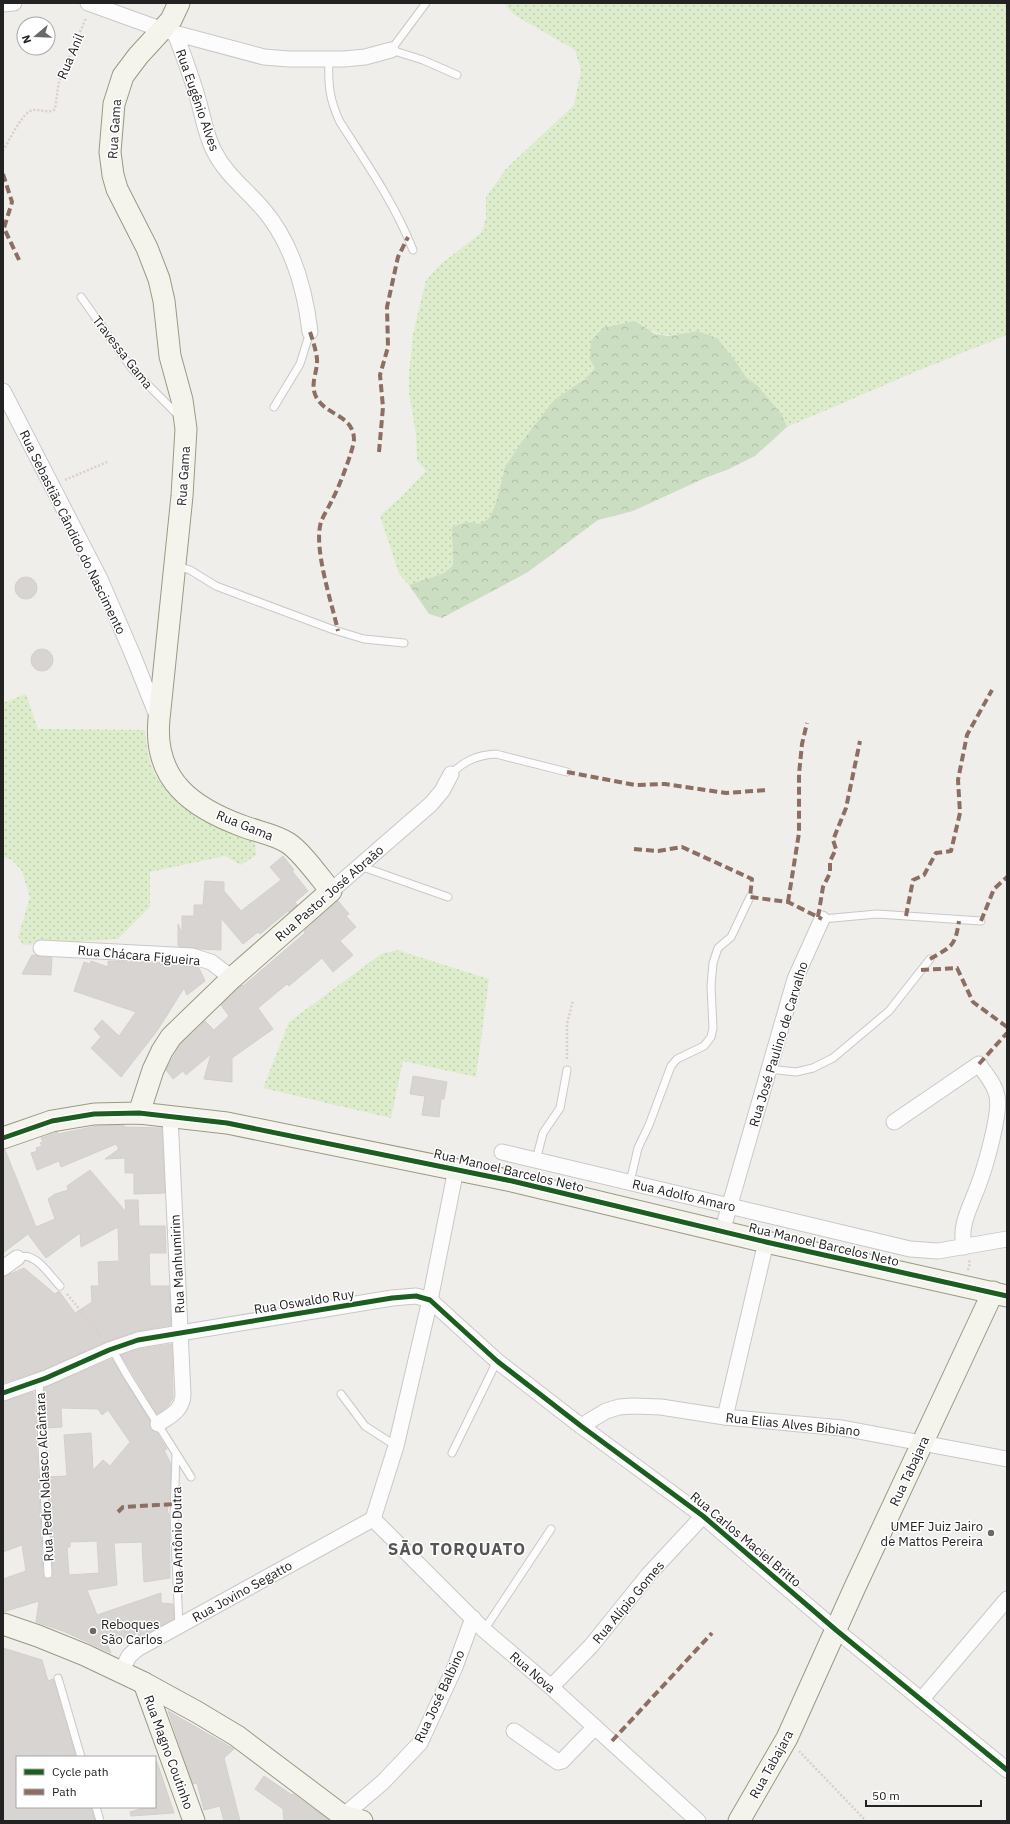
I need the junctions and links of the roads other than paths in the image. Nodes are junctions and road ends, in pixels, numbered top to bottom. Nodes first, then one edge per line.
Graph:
1 (14, 3) edge
2 (179, 3) edge
3 (426, 3) edge
4 (3, 4) edge
5 (90, 4) edge
6 (169, 32) junction
7 (392, 50) junction
8 (330, 59) junction
9 (457, 76) dead end
10 (413, 250) dead end
11 (81, 297) dead end
12 (310, 332) joint
13 (3, 391) edge
14 (274, 407) dead end
15 (186, 422) junction
16 (174, 565) junction
17 (404, 643) dead end
18 (158, 719) junction
19 (567, 772) dead end
20 (451, 774) joint
21 (360, 866) junction
22 (331, 891) junction
23 (448, 897) dead end
24 (750, 897) dead end
25 (822, 919) joint
26 (981, 922) dead end
27 (41, 948) dead end
28 (930, 959) dead end
29 (232, 978) junction
30 (769, 1069) junction
31 (567, 1070) road end
32 (1002, 1103) edge
33 (139, 1113) junction
34 (170, 1115) junction
35 (894, 1122) dead end
36 (3, 1138) edge
37 (502, 1152) dead end
38 (536, 1160) junction
39 (456, 1169) junction
40 (630, 1182) junction
41 (729, 1206) junction
42 (722, 1232) junction
43 (1007, 1239) edge
44 (766, 1242) junction
45 (964, 1247) junction
46 (17, 1258) joint
47 (3, 1268) edge
48 (435, 1276) junction
49 (60, 1286) road end
50 (1000, 1294) edge
51 (401, 1297) junction
52 (430, 1300) junction
53 (180, 1332) junction
54 (112, 1349) junction
55 (498, 1361) junction
56 (39, 1381) junction
57 (3, 1393) edge
58 (341, 1394) dead end
59 (725, 1417) junction
60 (158, 1424) junction
61 (582, 1426) junction
62 (922, 1443) junction
63 (396, 1446) junction
64 (452, 1453) dead end
65 (176, 1454) junction
66 (1007, 1459) edge
67 (190, 1477) dead end
68 (704, 1516) junction
69 (373, 1519) junction
70 (551, 1529) dead end
71 (48, 1574) dead end
72 (1007, 1599) edge
73 (473, 1618) junction
74 (3, 1624) edge
75 (179, 1626) junction
76 (484, 1630) junction
77 (836, 1630) junction
78 (120, 1672) junction
79 (58, 1678) dead end
80 (144, 1683) junction
81 (551, 1687) junction
82 (921, 1700) junction
83 (594, 1727) junction
84 (514, 1731) dead end
85 (81, 1756) edge
86 (1007, 1770) edge
87 (96, 1808) edge
88 (353, 1818) edge
89 (100, 1821) edge
90 (194, 1821) edge
91 (698, 1821) edge
92 (739, 1821) edge

1 - 4 street
2 - 6 street, Rua Gama
3 - 7 lane
5 - 6 street
6 - 8 street
6 - 12 street, Rua Eugênio Alves
6 - 15 street, Rua Gama
7 - 8 street
7 - 9 lane
8 - 10 lane
11 - 15 lane, Travessa Gama
12 - 14 lane
13 - 18 street, Rua Sebastião Cândido do Nascimento
15 - 16 street, Rua Gama
16 - 17 lane
16 - 18 street, Rua Gama
18 - 22 street, Rua Gama
19 - 20 lane, Rua Pastor José Abraão
20 - 21 street, Rua Pastor José Abraão
21 - 22 street, Rua Pastor José Abraão
21 - 23 lane
22 - 29 street, Rua Pastor José Abraão
24 - 40 lane
25 - 26 lane, Rua José Paulino de Carvalho
25 - 30 street, Rua José Paulino de Carvalho
27 - 29 street, Rua Chácara Figueira
28 - 30 lane
29 - 33 street, Rua Pastor José Abraão
30 - 41 street, Rua José Paulino de Carvalho
31 - 38 lane
32 - 35 street
32 - 45 street
33 - 34 street, Rua Manoel Barcelos Neto
33 - 36 street, Rua Manoel Barcelos Neto
34 - 39 street, Rua Manoel Barcelos Neto
34 - 53 street, Rua Manhumirim
37 - 38 street, Rua Adolfo Amaro
38 - 40 street, Rua Adolfo Amaro
39 - 42 street, Rua Manoel Barcelos Neto
39 - 48 street
40 - 41 street, Rua Adolfo Amaro
41 - 42 street, Rua José Paulino de Carvalho
41 - 45 street, Rua Adolfo Amaro
42 - 44 street, Rua Manoel Barcelos Neto
43 - 45 street, Rua Adolfo Amaro
44 - 50 street, Rua Manoel Barcelos Neto
44 - 59 street
46 - 47 street
46 - 49 lane
48 - 51 street
48 - 52 street
50 - 62 street, Rua Tabajara
51 - 52 street, Rua Oswaldo Ruy
51 - 53 street, Rua Oswaldo Ruy
52 - 55 street, Rua Carlos Maciel Britto
52 - 63 street
53 - 54 street, Rua Oswaldo Ruy
53 - 60 street, Rua Manhumirim
54 - 56 street, Rua Oswaldo Ruy
54 - 60 lane, Rua Antônio Dutra
55 - 61 street, Rua Carlos Maciel Britto
55 - 64 lane
56 - 57 street, Rua Oswaldo Ruy
56 - 71 lane, Rua Pedro Nolasco Alcântara
58 - 63 lane
59 - 61 street, Rua Elias Alves Bibiano
59 - 62 street, Rua Elias Alves Bibiano
60 - 65 lane, Rua Antônio Dutra
61 - 68 street, Rua Carlos Maciel Britto
62 - 66 street, Rua Elias Alves Bibiano
62 - 77 street, Rua Tabajara
63 - 69 street
65 - 67 lane, Rua Antônio Dutra
65 - 75 lane, Rua Antônio Dutra
68 - 77 street, Rua Carlos Maciel Britto
68 - 81 street, Rua Alípio Gomes
69 - 73 street, Rua Nova
69 - 75 street, Rua Jovino Segatto
70 - 76 lane
72 - 82 street
73 - 76 street, Rua Nova
73 - 88 street, Rua José Balbino
74 - 78 street
75 - 78 street, Rua Jovino Segatto
76 - 81 street, Rua Nova
77 - 82 street, Rua Carlos Maciel Britto
77 - 92 street, Rua Tabajara
78 - 80 street
79 - 85 lane
80 - 88 street
80 - 90 street, Rua Magno Coutinho
81 - 83 street, Rua Nova
82 - 86 street, Rua Carlos Maciel Britto
83 - 84 street
83 - 91 street, Rua Nova
87 - 89 lane

